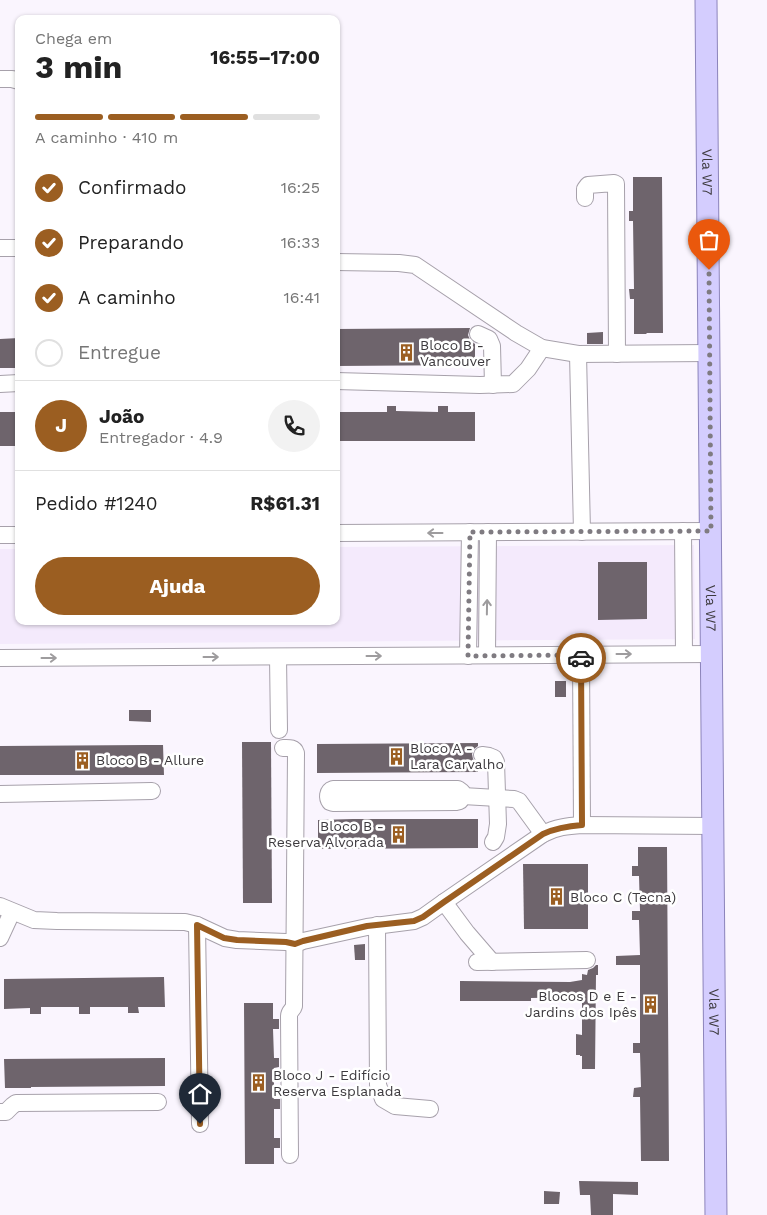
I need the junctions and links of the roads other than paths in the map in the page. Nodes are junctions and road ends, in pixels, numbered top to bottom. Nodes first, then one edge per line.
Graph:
1 (706, 0) edge
2 (0, 79) edge
3 (15, 80) edge
4 (585, 198) dead end
5 (0, 248) edge
6 (15, 248) edge
7 (340, 262) edge
8 (478, 334) dead end
9 (542, 348) junction
10 (709, 353) junction
11 (578, 354) junction
12 (617, 354) junction
13 (340, 381) edge
14 (15, 383) edge
15 (0, 384) edge
16 (493, 384) junction
17 (711, 531) junction
18 (470, 532) junction
19 (488, 532) junction
20 (582, 532) junction
21 (683, 532) junction
22 (340, 533) edge
23 (0, 535) edge
24 (15, 535) edge
25 (684, 654) junction
26 (712, 654) junction
27 (487, 655) junction
28 (581, 655) junction
29 (468, 656) junction
30 (278, 657) junction
31 (0, 658) edge
32 (279, 730) dead end
33 (283, 748) dead end
34 (482, 756) dead end
35 (152, 791) dead end
36 (0, 794) edge
37 (463, 796) junction
38 (497, 798) junction
39 (582, 825) junction
40 (713, 826) junction
41 (543, 834) junction
42 (493, 842) dead end
43 (444, 902) junction
44 (6, 909) edge
45 (197, 925) junction
46 (378, 925) junction
47 (0, 938) edge
48 (295, 944) junction
49 (587, 960) dead end
50 (158, 1102) dead end
51 (430, 1109) dead end
52 (0, 1112) edge
53 (200, 1124) dead end
54 (290, 1155) dead end
55 (716, 1215) edge

1 - 10 main road, Vla W7
2 - 3 street
4 - 12 street
5 - 6 street
7 - 9 street
8 - 16 street
9 - 11 street
9 - 16 street
10 - 12 street
10 - 17 main road, Vla W7
11 - 12 street
11 - 20 street
13 - 16 street
14 - 15 street
17 - 21 street
17 - 26 main road, Vla W7
18 - 19 street
18 -> 22 street
18 - 29 street
19 - 20 street
27 -> 19 street
20 - 21 street
21 - 25 street
23 - 24 street
25 - 26 street
28 -> 25 street
26 - 40 main road, Vla W7
27 - 28 street
27 - 29 street
28 - 39 street
30 -> 29 street
31 -> 30 street
30 - 32 street
33 - 48 street
34 - 38 street
35 - 36 street
37 - 37 street
37 - 38 street
38 - 41 street
38 - 42 street
39 - 40 street
39 - 41 street
40 - 55 main road, Vla W7
41 - 43 street
43 - 46 street
43 - 49 street
44 - 45 street
44 - 47 street
45 - 48 street
45 - 53 street
46 - 48 street
46 - 51 street
48 - 54 street
50 - 52 street

